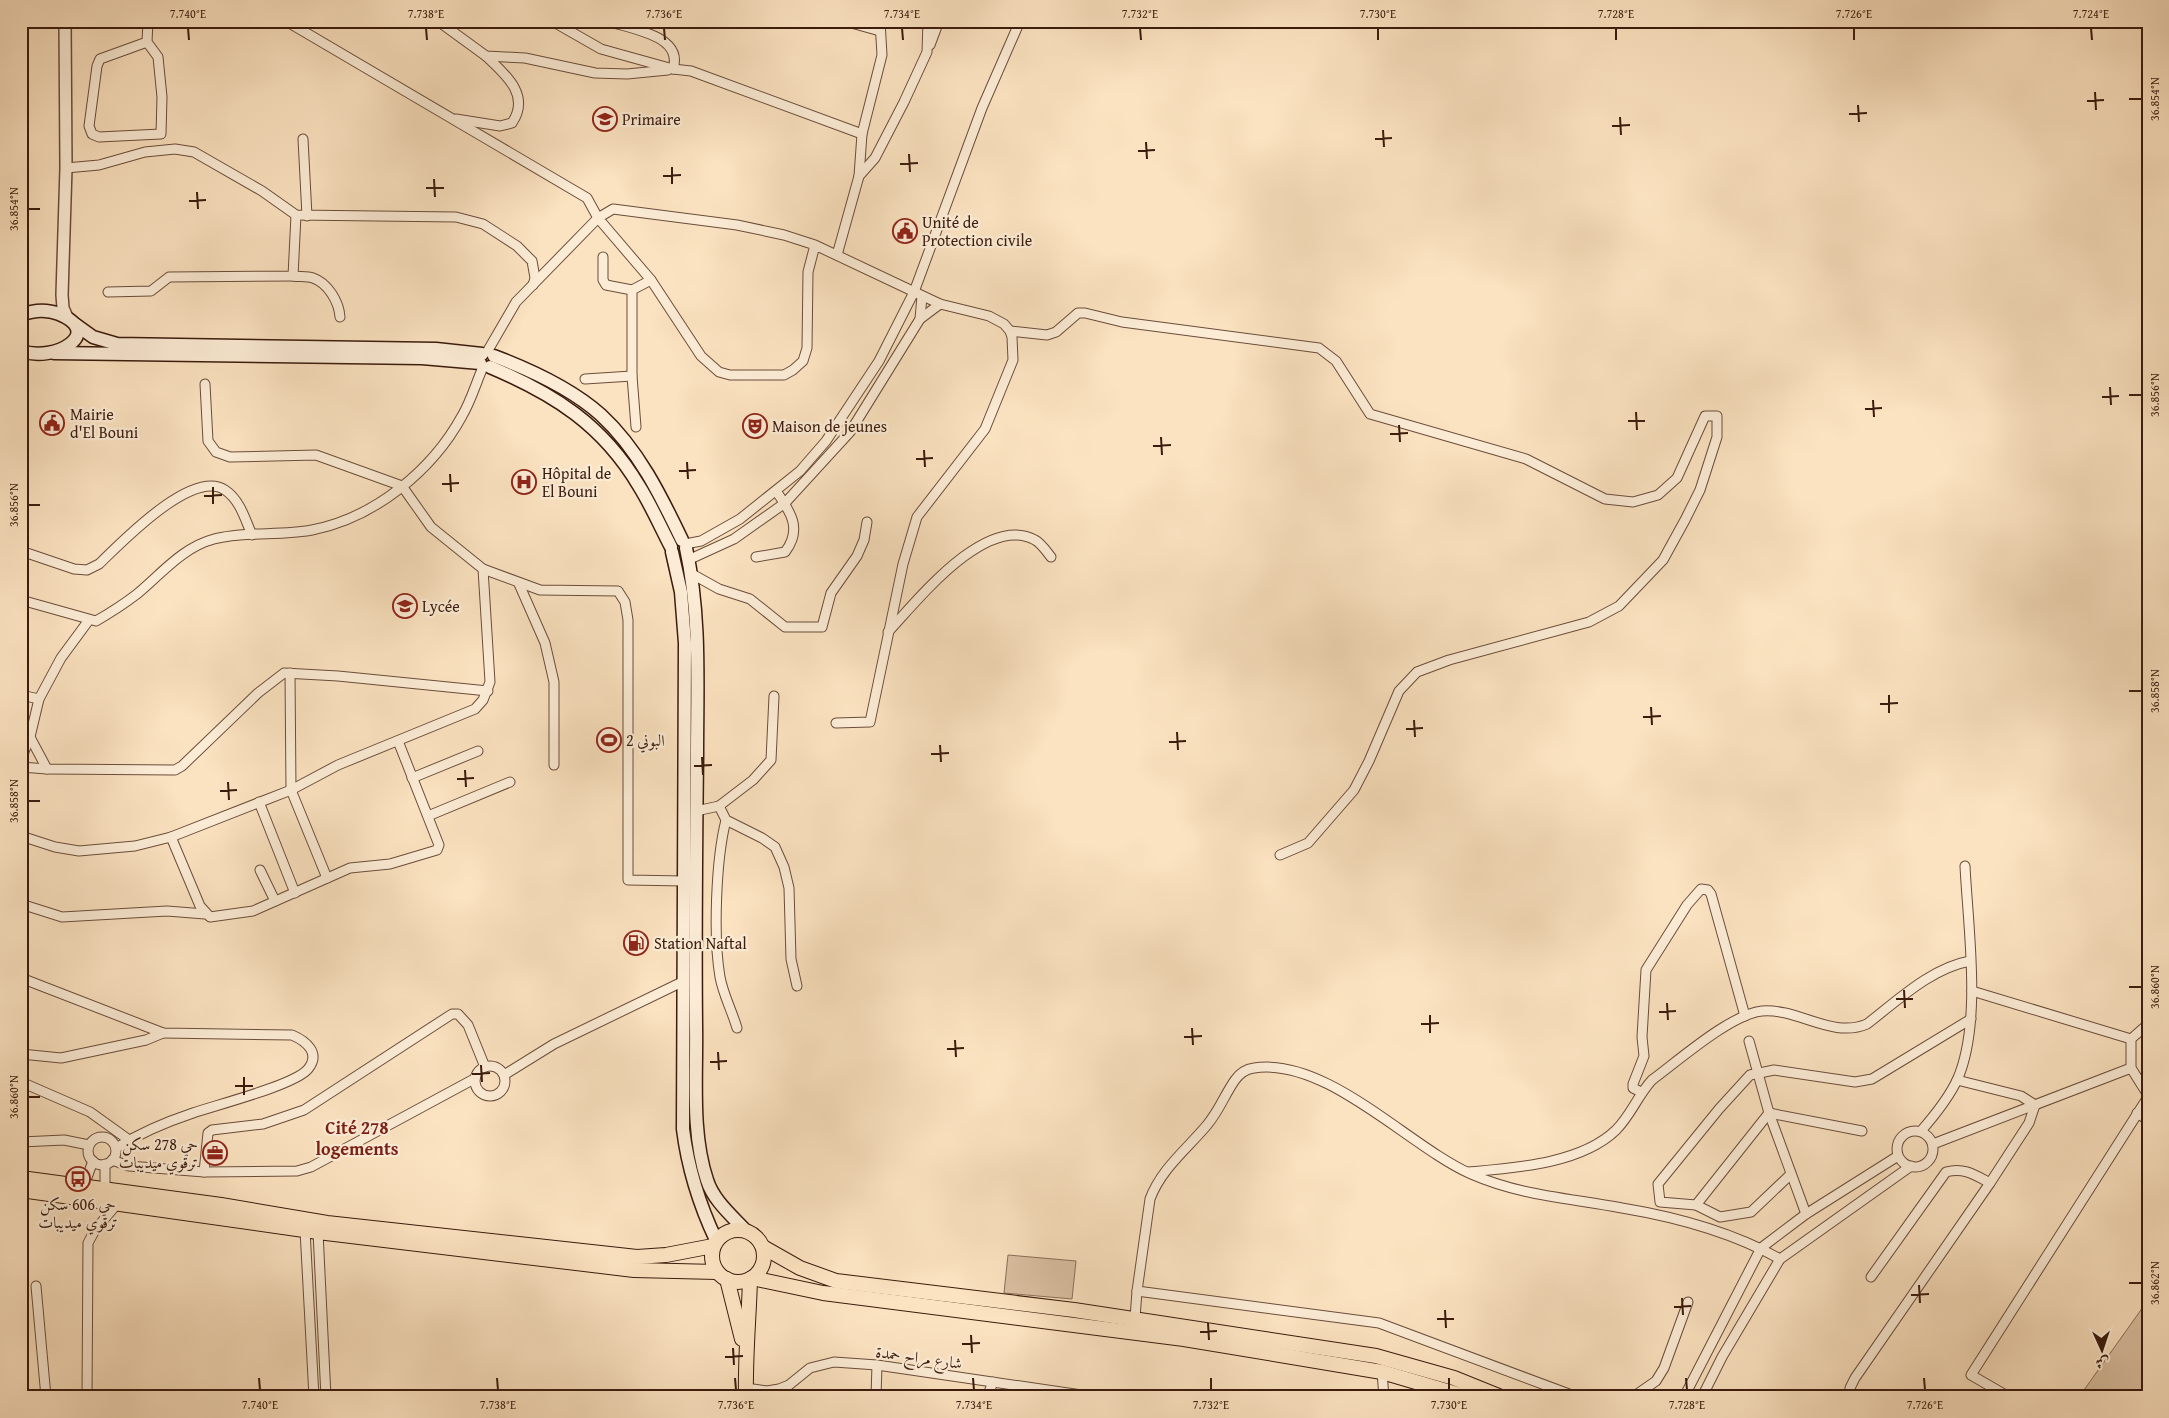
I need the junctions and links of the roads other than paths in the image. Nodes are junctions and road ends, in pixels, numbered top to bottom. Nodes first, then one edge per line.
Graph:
1 (64, 21) edge
2 (148, 21) edge
3 (286, 21) edge
4 (438, 21) edge
5 (552, 21) edge
6 (608, 21) edge
7 (844, 21) edge
8 (928, 21) edge
9 (939, 21) edge
10 (1020, 21) edge
11 (880, 26) edge
12 (147, 42) junction
13 (927, 52) junction
14 (486, 56) junction
15 (673, 69) junction
16 (450, 118) junction
17 (862, 134) junction
18 (303, 139) dead end
19 (66, 168) junction
20 (859, 176) junction
21 (296, 215) junction
22 (307, 216) junction
23 (598, 218) junction
24 (815, 246) junction
25 (837, 255) junction
26 (603, 257) dead end
27 (532, 261) junction
28 (553, 265) junction
29 (292, 276) junction
30 (651, 280) junction
31 (533, 285) junction
32 (632, 290) junction
33 (108, 292) dead end
34 (918, 294) junction
35 (940, 304) junction
36 (21, 315) edge
37 (340, 316) dead end
38 (920, 319) junction
39 (71, 321) junction
40 (1010, 330) junction
41 (23, 352) edge
42 (54, 353) junction
43 (486, 360) junction
44 (632, 376) junction
45 (585, 379) dead end
46 (205, 384) dead end
47 (636, 426) dead end
48 (402, 486) junction
49 (776, 490) junction
50 (784, 503) junction
51 (867, 522) dead end
52 (252, 535) junction
53 (681, 548) junction
54 (21, 551) edge
55 (756, 556) dead end
56 (1051, 557) dead end
57 (483, 569) junction
58 (692, 574) junction
59 (519, 584) junction
60 (21, 600) edge
61 (89, 620) junction
62 (887, 633) junction
63 (290, 673) junction
64 (488, 691) junction
65 (21, 695) edge
66 (774, 696) dead end
67 (39, 699) junction
68 (836, 724) dead end
69 (30, 737) junction
70 (398, 741) junction
71 (478, 751) dead end
72 (21, 760) edge
73 (554, 765) dead end
74 (21, 767) edge
75 (47, 769) junction
76 (412, 778) junction
77 (510, 782) dead end
78 (290, 790) junction
79 (258, 802) junction
80 (719, 806) junction
81 (696, 811) junction
82 (428, 816) junction
83 (726, 820) junction
84 (21, 836) edge
85 (170, 837) junction
86 (1280, 855) dead end
87 (1965, 866) dead end
88 (260, 870) dead end
89 (327, 878) junction
90 (684, 881) junction
91 (295, 893) junction
92 (275, 902) junction
93 (21, 904) edge
94 (206, 914) junction
95 (1970, 961) junction
96 (21, 978) edge
97 (682, 982) junction
98 (797, 986) dead end
99 (1972, 991) junction
100 (1745, 1016) junction
101 (1971, 1020) junction
102 (2148, 1024) edge
103 (738, 1028) dead end
104 (163, 1033) junction
105 (2131, 1039) junction
106 (1749, 1041) dead end
107 (21, 1054) edge
108 (485, 1067) junction
109 (2131, 1068) junction
110 (1758, 1072) junction
111 (504, 1075) junction
112 (474, 1079) junction
113 (1957, 1080) junction
114 (21, 1082) edge
115 (1641, 1092) junction
116 (2148, 1096) edge
117 (2035, 1105) junction
118 (1769, 1113) junction
119 (2138, 1113) junction
120 (2148, 1120) edge
121 (1862, 1131) dead end
122 (1921, 1132) junction
123 (129, 1140) junction
124 (21, 1142) edge
125 (1932, 1144) junction
126 (89, 1145) junction
127 (116, 1148) junction
128 (1898, 1156) junction
129 (93, 1161) junction
130 (109, 1162) junction
131 (1912, 1166) junction
132 (204, 1172) junction
133 (1467, 1172) junction
134 (1791, 1174) junction
135 (21, 1178) edge
136 (1990, 1183) junction
137 (81, 1186) junction
138 (105, 1189) junction
139 (21, 1190) edge
140 (117, 1204) junction
141 (1696, 1206) junction
142 (1806, 1214) junction
143 (311, 1231) junction
144 (746, 1231) junction
145 (715, 1243) junction
146 (763, 1247) junction
147 (1761, 1248) junction
148 (1780, 1259) junction
149 (722, 1276) junction
150 (1871, 1277) dead end
151 (751, 1278) junction
152 (36, 1286) dead end
153 (1137, 1291) junction
154 (1688, 1302) dead end
155 (1135, 1318) junction
156 (745, 1357) junction
157 (877, 1365) junction
158 (312, 1367) junction
159 (324, 1367) junction
160 (1382, 1372) junction
161 (993, 1382) junction
162 (746, 1392) edge
163 (46, 1397) edge
164 (87, 1397) edge
165 (314, 1397) edge
166 (326, 1397) edge
167 (876, 1397) edge
168 (987, 1397) edge
169 (1095, 1397) edge
170 (1384, 1397) edge
171 (1466, 1397) edge
172 (1501, 1397) edge
173 (1578, 1397) edge
174 (1633, 1397) edge
175 (1684, 1397) edge
176 (1702, 1397) edge
177 (1851, 1397) edge
178 (2009, 1397) edge

1 - 19 street
2 - 12 street
3 - 16 street
4 - 14 street
5 - 15 street
6 - 15 street
7 - 11 street
8 - 13 street
9 - 13 street
10 - 34 street
11 - 17 street
12 - 12 street
13 - 20 street
14 - 15 street
14 - 16 street
15 - 17 street
16 - 23 street
17 - 20 street
18 - 22 street
19 - 21 street
19 - 39 street
20 - 25 street
21 - 22 street
21 - 29 street
22 - 27 street
23 - 24 street
23 - 28 street
23 - 30 street
24 - 25 street
24 - 30 street
25 - 34 street
26 - 32 street
27 - 28 street
27 - 31 street
28 - 31 street
29 - 33 street
29 - 37 street
30 - 32 street
31 - 43 street
32 - 44 street
34 - 35 street
34 - 38 street
34 - 49 street
35 - 38 street
35 - 40 street
36 - 39 main road
38 - 50 street
39 - 42 main road
39 - 43 main road
40 - 62 street
40 - 86 street
41 - 42 main road
42 - 43 main road
43 - 48 street
43 - 53 main road
44 - 45 street
44 - 47 street
46 - 48 street
48 - 52 street
48 - 57 street
49 - 50 street
49 - 53 street
50 - 53 street
50 - 55 street
51 - 58 street
52 - 54 street
52 - 61 street
53 - 58 main road
53 - 90 main road
56 - 62 street
57 - 59 street
57 - 64 street
58 - 81 main road
59 - 73 street
59 - 90 street
60 - 61 street
61 - 67 street
62 - 68 street
63 - 64 street
63 - 75 street
63 - 78 street
64 - 70 street
65 - 67 street
66 - 80 street
67 - 69 street
69 - 72 street
69 - 75 street
70 - 76 street
70 - 78 street
71 - 76 street
74 - 75 street
76 - 82 street
77 - 82 street
78 - 79 street
78 - 89 street
79 - 85 street
79 - 91 street
80 - 81 street
80 - 83 street
81 - 144 main road
82 - 89 street
83 - 98 street
83 - 103 street
84 - 85 street
85 - 94 street
87 - 95 street
88 - 92 street
89 - 91 street
90 - 97 main road
91 - 92 street
92 - 94 street
93 - 94 street
95 - 99 street
95 - 100 street
96 - 104 street
97 - 111 street
97 - 145 main road
99 - 101 street
99 - 105 street
100 - 115 street
100 - 115 street
101 - 110 street
101 - 113 street
102 - 105 street
104 - 107 street
104 - 123 street
105 - 109 street
106 - 110 street
108 - 111 street
108 - 112 street
108 - 132 street
109 - 116 street
109 - 117 street
110 - 118 street
110 - 141 street
111 - 112 street
112 - 132 street
113 - 117 street
113 - 122 street
114 - 123 street
115 - 133 street
116 - 119 street
117 - 125 street
117 - 136 street
118 - 121 street
118 - 134 street
118 - 141 street
119 - 120 street
119 - 178 street
122 - 125 street
122 - 128 street
123 - 127 street
124 - 126 street
125 - 131 street
126 - 127 street
126 - 129 street
127 - 130 street
128 - 131 street
128 - 142 street
129 - 130 street
129 - 137 street
130 - 132 street
130 - 138 street
131 - 148 street
133 - 147 street
133 - 153 street
134 - 141 street
134 - 142 street
135 - 137 main road
136 - 150 street
136 - 177 street
137 - 138 main road
138 - 145 main road
139 - 140 main road
140 - 143 main road
140 - 164 street
142 - 147 street
143 - 149 main road
143 - 158 street
143 - 159 street
144 - 145 main road
144 - 146 main road
145 - 149 main road
146 - 151 main road
146 - 155 main road
147 - 148 street
147 - 175 street
148 - 176 street
149 - 151 main road
149 - 156 main road
151 - 156 main road
151 - 160 main road
152 - 163 street
153 - 155 street
153 - 173 street
154 - 174 street
155 - 172 main road
156 - 162 main road
157 - 161 street, شارع مراح حمدة
157 - 162 street, شارع مراح حمدة
157 - 167 street
158 - 159 street
158 - 165 street
159 - 166 street
160 - 170 street
160 - 171 main road
161 - 168 street
161 - 169 street, شارع مراح حمدة

